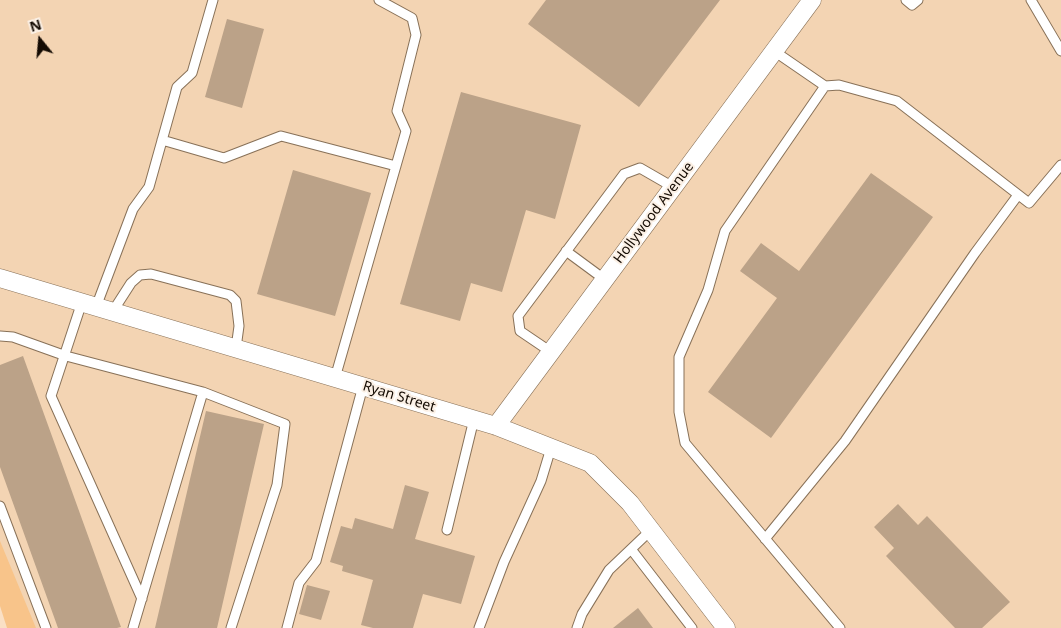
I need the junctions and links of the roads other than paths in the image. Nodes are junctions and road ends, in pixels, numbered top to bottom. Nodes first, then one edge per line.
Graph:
1 (213, 0) edge
2 (379, 0) edge
3 (812, 0) edge
4 (906, 0) edge
5 (918, 0) edge
6 (1031, 0) edge
7 (774, 51) junction
8 (1061, 51) edge
9 (825, 86) junction
10 (162, 140) junction
11 (1061, 165) edge
12 (396, 166) junction
13 (673, 187) junction
14 (1018, 195) junction
15 (566, 251) junction
16 (0, 278) edge
17 (604, 279) junction
18 (97, 307) junction
19 (0, 336) edge
20 (236, 348) junction
21 (551, 352) junction
22 (66, 356) junction
23 (335, 378) junction
24 (363, 386) junction
25 (203, 392) junction
26 (474, 419) junction
27 (496, 426) junction
28 (551, 448) junction
29 (0, 506) edge
30 (446, 530) dead end
31 (651, 530) junction
32 (765, 539) junction
33 (631, 549) junction
34 (142, 599) junction
35 (46, 628) edge
36 (133, 628) edge
37 (231, 628) edge
38 (287, 628) edge
39 (479, 628) edge
40 (577, 628) edge
41 (692, 628) edge
42 (726, 628) edge
43 (840, 628) edge

1 - 10 lane
2 - 12 lane
3 - 7 street, Hollywood Avenue
4 - 5 lane
6 - 8 lane
7 - 9 lane
7 - 13 street, Hollywood Avenue
9 - 14 lane
9 - 32 lane
10 - 12 lane
10 - 18 lane
11 - 14 lane
12 - 23 lane
13 - 15 lane
13 - 17 street, Hollywood Avenue
14 - 32 lane
15 - 17 lane
15 - 21 lane
16 - 18 street, Ryan Street
17 - 21 street, Hollywood Avenue
18 - 20 street, Ryan Street
18 - 20 lane
18 - 22 lane
19 - 22 lane
20 - 23 street, Ryan Street
21 - 27 street, Hollywood Avenue
22 - 25 lane
22 - 34 lane
23 - 24 street, Ryan Street
24 - 26 street, Ryan Street
24 - 38 lane
25 - 34 lane
25 - 37 lane
26 - 27 street, Ryan Street
26 - 30 lane
27 - 28 street, Ryan Street
28 - 31 street, Ryan Street
28 - 39 lane
29 - 35 lane
31 - 33 lane
31 - 42 street, Ryan Street
32 - 43 lane
33 - 40 lane
33 - 41 lane
34 - 36 lane

